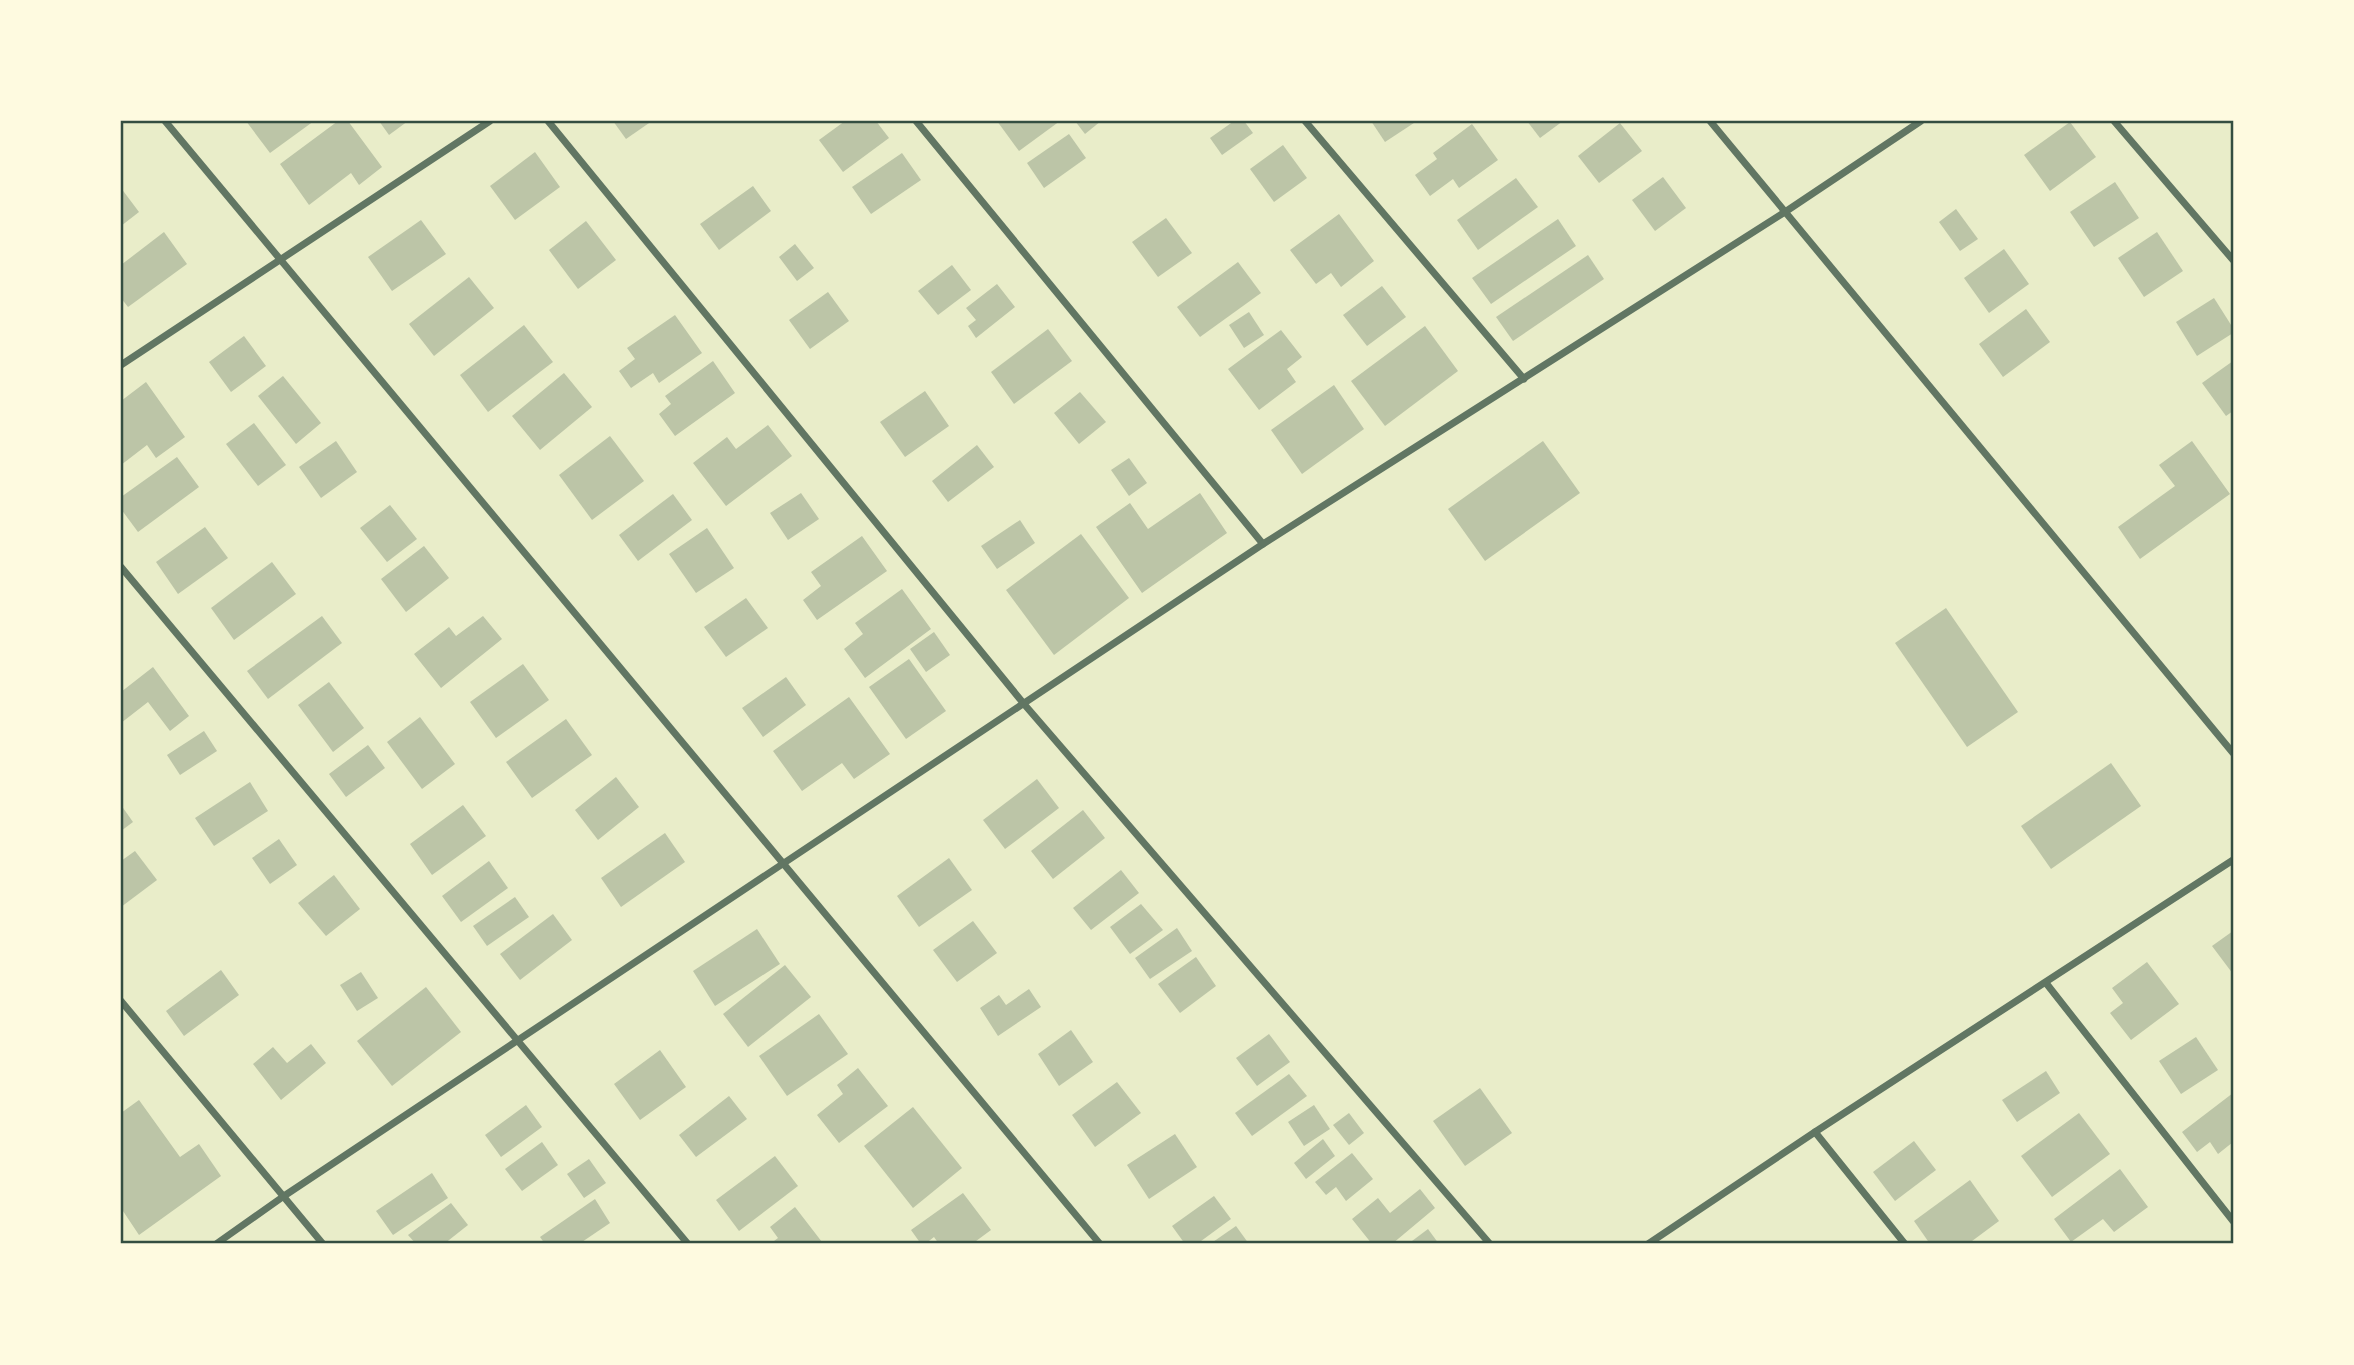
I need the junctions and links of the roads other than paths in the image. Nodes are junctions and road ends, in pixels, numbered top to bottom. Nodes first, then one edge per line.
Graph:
1 (166, 121) edge
2 (490, 121) edge
3 (548, 121) edge
4 (916, 121) edge
5 (1305, 121) edge
6 (1710, 121) edge
7 (1921, 121) edge
8 (2114, 121) edge
9 (1785, 212) junction
10 (281, 260) junction
11 (2233, 260) edge
12 (121, 366) edge
13 (1524, 379) junction
14 (1263, 544) junction
15 (121, 567) edge
16 (1024, 704) junction
17 (2233, 753) edge
18 (2233, 860) edge
19 (783, 865) junction
20 (2046, 983) junction
21 (121, 1001) edge
22 (518, 1041) junction
23 (1815, 1132) junction
24 (284, 1196) junction
25 (2233, 1221) edge
26 (216, 1244) edge
27 (323, 1244) edge
28 (688, 1244) edge
29 (1100, 1244) edge
30 (1490, 1244) edge
31 (1648, 1244) edge
32 (1905, 1244) edge

1 - 10 street
2 - 10 street
3 - 16 street
4 - 14 street
5 - 13 street
6 - 9 street
7 - 9 street
8 - 11 street
9 - 13 street
9 - 17 street
10 - 12 street
10 - 19 street
13 - 14 street
14 - 16 street
15 - 22 street
16 - 19 street
16 - 30 street
18 - 20 street
19 - 22 street
19 - 29 street
20 - 23 street
20 - 25 street
21 - 24 street
22 - 24 street
22 - 28 street
23 - 31 street
23 - 32 street
24 - 26 street
24 - 27 street

